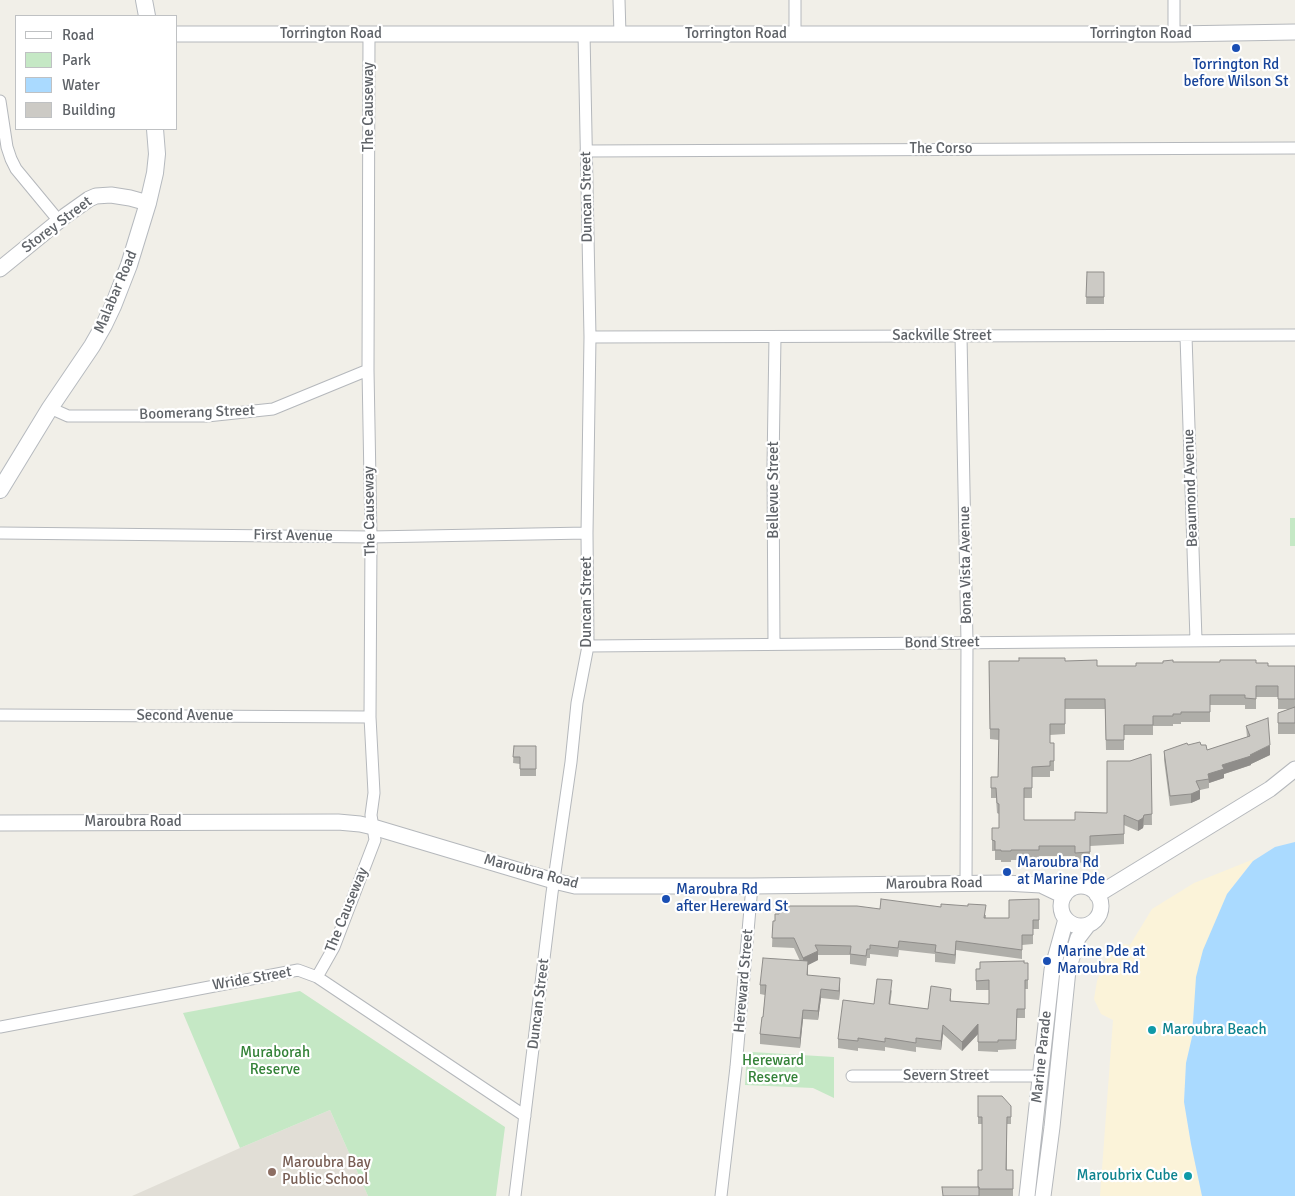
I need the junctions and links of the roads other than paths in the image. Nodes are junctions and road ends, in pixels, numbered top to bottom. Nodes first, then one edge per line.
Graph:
1 (144, 0) edge
2 (619, 0) edge
3 (795, 0) edge
4 (1174, 0) edge
5 (147, 15) edge
6 (1295, 32) edge
7 (369, 33) junction
8 (178, 34) edge
9 (584, 34) junction
10 (620, 34) junction
11 (795, 34) junction
12 (1174, 34) junction
13 (0, 106) edge
14 (155, 130) edge
15 (1295, 148) edge
16 (586, 151) junction
17 (148, 203) junction
18 (59, 222) junction
19 (0, 270) edge
20 (775, 336) junction
21 (961, 336) junction
22 (1186, 336) junction
23 (1295, 336) edge
24 (590, 337) junction
25 (368, 370) junction
26 (50, 408) junction
27 (0, 490) edge
28 (0, 533) edge
29 (587, 533) junction
30 (371, 537) junction
31 (1196, 640) junction
32 (1295, 640) edge
33 (968, 642) junction
34 (774, 644) junction
35 (588, 646) junction
36 (0, 715) edge
37 (370, 716) junction
38 (1295, 768) edge
39 (0, 823) edge
40 (373, 827) junction
41 (554, 881) junction
42 (966, 884) junction
43 (752, 886) junction
44 (1097, 895) junction
45 (1064, 896) junction
46 (1066, 919) junction
47 (1088, 925) junction
48 (317, 977) junction
49 (0, 1027) edge
50 (852, 1076) dead end
51 (1040, 1076) junction
52 (525, 1116) junction
53 (515, 1196) edge
54 (721, 1196) edge
55 (1027, 1196) edge
56 (1043, 1196) edge

1 - 5 main road
2 - 10 street
3 - 11 street
4 - 12 street
6 - 12 street, Torrington Road
7 - 8 street, Torrington Road
7 - 9 street, Torrington Road
7 - 25 street, The Causeway
9 - 10 street, Torrington Road
9 - 16 street, Duncan Street
10 - 11 street, Torrington Road
11 - 12 street, Torrington Road
13 - 18 street
14 - 17 main road, Malabar Road
15 - 16 street, The Corso
16 - 24 street, Duncan Street
17 - 18 street, Storey Street
17 - 26 main road, Malabar Road
18 - 19 street, Storey Street
20 - 21 street, Sackville Street
20 - 24 street, Sackville Street
20 - 34 street, Bellevue Street
21 - 22 street, Sackville Street
21 - 33 street, Bona Vista Avenue
22 - 23 street, Sackville Street
22 - 31 street, Beaumond Avenue
24 - 29 street, Duncan Street
25 - 26 street, Boomerang Street
25 - 30 street, The Causeway
26 - 27 main road, Malabar Road
28 - 30 street, First Avenue
29 - 30 street, First Avenue
29 - 35 street, Duncan Street
30 - 37 street, The Causeway
31 - 32 street, Bond Street
31 - 33 street, Bond Street
33 - 34 street, Bond Street
33 - 42 street, Bona Vista Avenue
34 - 35 street, Bond Street
35 - 41 street, Duncan Street
36 - 37 street, Second Avenue
37 - 40 street, The Causeway
38 - 44 street
39 - 40 street, Maroubra Road
40 - 41 street, Maroubra Road
40 - 48 street, The Causeway
41 - 43 street, Maroubra Road
41 - 52 street, Duncan Street
42 - 43 street, Maroubra Road
42 - 45 street, Maroubra Road
43 - 54 street, Hereward Street
44 - 45 street
44 - 47 street
45 - 46 street
46 - 47 street
46 - 51 street, Marine Parade
47 - 56 street, Marine Parade
48 - 49 street, Wride Street
48 - 52 street, Wride Street
50 - 51 street, Severn Street
51 - 55 street, Marine Parade
52 - 53 street, Duncan Street

